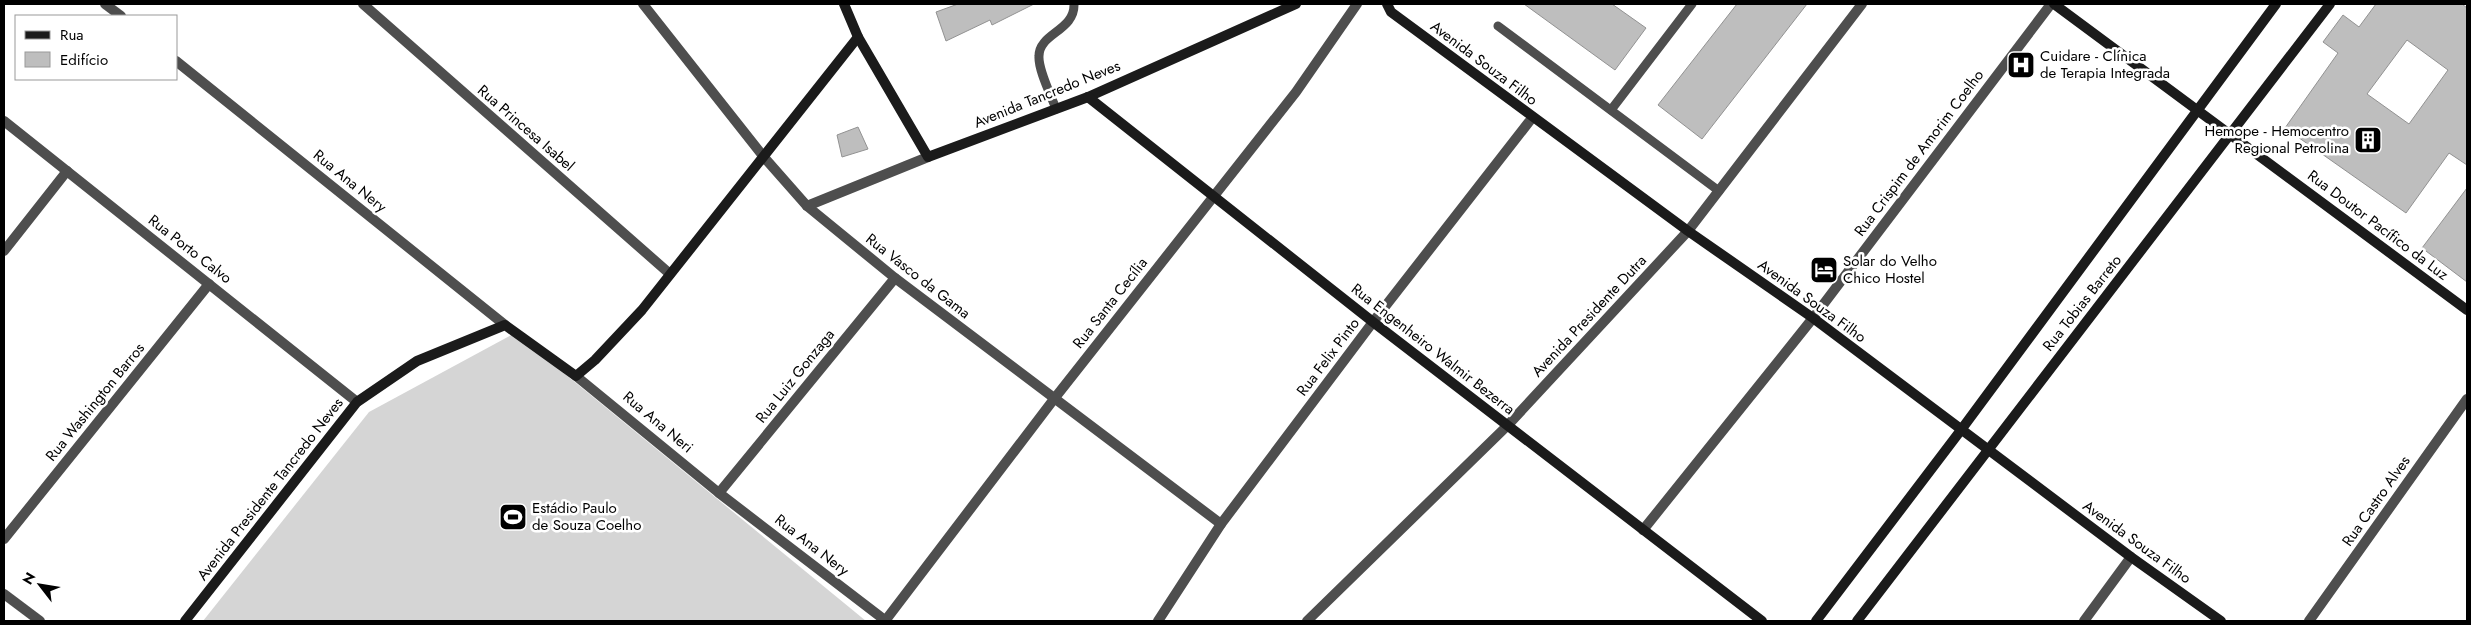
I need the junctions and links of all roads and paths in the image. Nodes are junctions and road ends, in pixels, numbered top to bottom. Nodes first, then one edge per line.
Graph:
1 (105, 4) edge
2 (363, 4) edge
3 (643, 4) edge
4 (844, 4) edge
5 (1074, 4) edge
6 (1296, 4) edge
7 (1357, 4) edge
8 (1387, 4) edge
9 (1692, 4) edge
10 (1862, 4) edge
11 (2053, 4) edge
12 (2276, 4) edge
13 (2330, 4) edge
14 (120, 15) edge
15 (1498, 26) dead end
16 (858, 37) junction
17 (178, 63) edge
18 (1088, 96) junction
19 (1056, 108) junction
20 (1611, 110) junction
21 (2196, 110) junction
22 (1532, 118) junction
23 (4, 121) edge
24 (2232, 134) junction
25 (763, 156) junction
26 (928, 158) junction
27 (67, 171) junction
28 (1719, 191) junction
29 (1213, 196) junction
30 (807, 206) junction
31 (1688, 231) junction
32 (4, 251) edge
33 (670, 274) junction
34 (895, 278) junction
35 (209, 284) junction
36 (2467, 310) edge
37 (1813, 318) junction
38 (1373, 322) junction
39 (505, 325) junction
40 (576, 376) junction
41 (2467, 399) edge
42 (1054, 400) junction
43 (357, 402) junction
44 (1507, 426) junction
45 (1961, 430) junction
46 (1988, 450) junction
47 (719, 493) junction
48 (1221, 524) junction
49 (1643, 530) junction
50 (4, 539) edge
51 (2131, 557) junction
52 (4, 594) edge
53 (40, 621) edge
54 (185, 621) edge
55 (886, 621) edge
56 (1158, 621) edge
57 (1307, 621) edge
58 (1762, 621) edge
59 (1816, 621) edge
60 (1857, 621) edge
61 (2084, 621) edge
62 (2221, 621) edge
63 (2309, 621) edge

1 - 14 street
2 - 33 street, Rua Princesa Isabel
3 - 25 street, Rua Vasco da Gama
4 - 16 street
5 - 19 lane
6 - 18 street, Avenida Tancredo Neves
7 - 29 street, Rua Santa Cecília
8 - 22 street, Avenida Souza Filho
9 - 20 lane
10 - 28 street, Avenida Presidente Dutra
11 - 21 street, Rua Doutor Pacífico da Luz
11 - 37 street, Rua Crispim de Amorim Coelho
12 - 21 street, Rua Tobias Barreto
13 - 24 street, Rua Tobias Barreto
15 - 20 lane
16 - 25 street
16 - 26 street
17 - 39 street, Rua Ana Nery
18 - 19 street, Avenida Tancredo Neves
18 - 29 street, Rua Engenheiro Walmir Bezerra
19 - 26 street, Avenida Tancredo Neves
20 - 28 lane
21 - 24 street, Rua Doutor Pacífico da Luz
21 - 45 street, Rua Tobias Barreto
22 - 31 street, Avenida Souza Filho
22 - 38 street, Rua Felix Pinto
23 - 27 street, Rua Porto Calvo
24 - 36 street, Rua Doutor Pacífico da Luz
24 - 46 street, Rua Tobias Barreto
25 - 30 street, Rua Vasco da Gama
25 - 33 street
26 - 30 street, Avenida Tancredo Neves
27 - 32 street
27 - 35 street, Rua Porto Calvo
28 - 31 street, Avenida Presidente Dutra
29 - 38 street, Rua Engenheiro Walmir Bezerra
29 - 42 street, Rua Santa Cecília
30 - 34 street, Rua Vasco da Gama
31 - 37 street, Avenida Souza Filho
31 - 44 street, Avenida Presidente Dutra
33 - 40 street
34 - 42 street, Rua Vasco da Gama
34 - 47 street, Rua Luiz Gonzaga
35 - 43 street, Rua Porto Calvo
35 - 50 street, Rua Washington Barros
37 - 45 street, Avenida Souza Filho
37 - 49 street, Rua Crispim de Amorim Coelho
38 - 44 street, Rua Engenheiro Walmir Bezerra
38 - 48 street, Rua Felix Pinto
39 - 40 street
39 - 43 street, Avenida Presidente Tancredo Neves
40 - 47 street, Rua Ana Neri
41 - 63 street, Rua Castro Alves
42 - 48 street, Rua Vasco da Gama
42 - 55 street, Rua Santa Cecília
43 - 54 street, Avenida Presidente Tancredo Neves
44 - 49 street, Rua Engenheiro Walmir Bezerra
44 - 57 street, Avenida Presidente Dutra
45 - 46 street, Avenida Souza Filho
45 - 59 street, Rua Tobias Barreto
46 - 51 street, Avenida Souza Filho
46 - 60 street, Rua Tobias Barreto
47 - 55 street, Rua Ana Nery
48 - 56 street, Rua Felix Pinto
49 - 58 street, Rua Engenheiro Walmir Bezerra
51 - 61 street
51 - 62 street, Avenida Souza Filho
52 - 53 street

